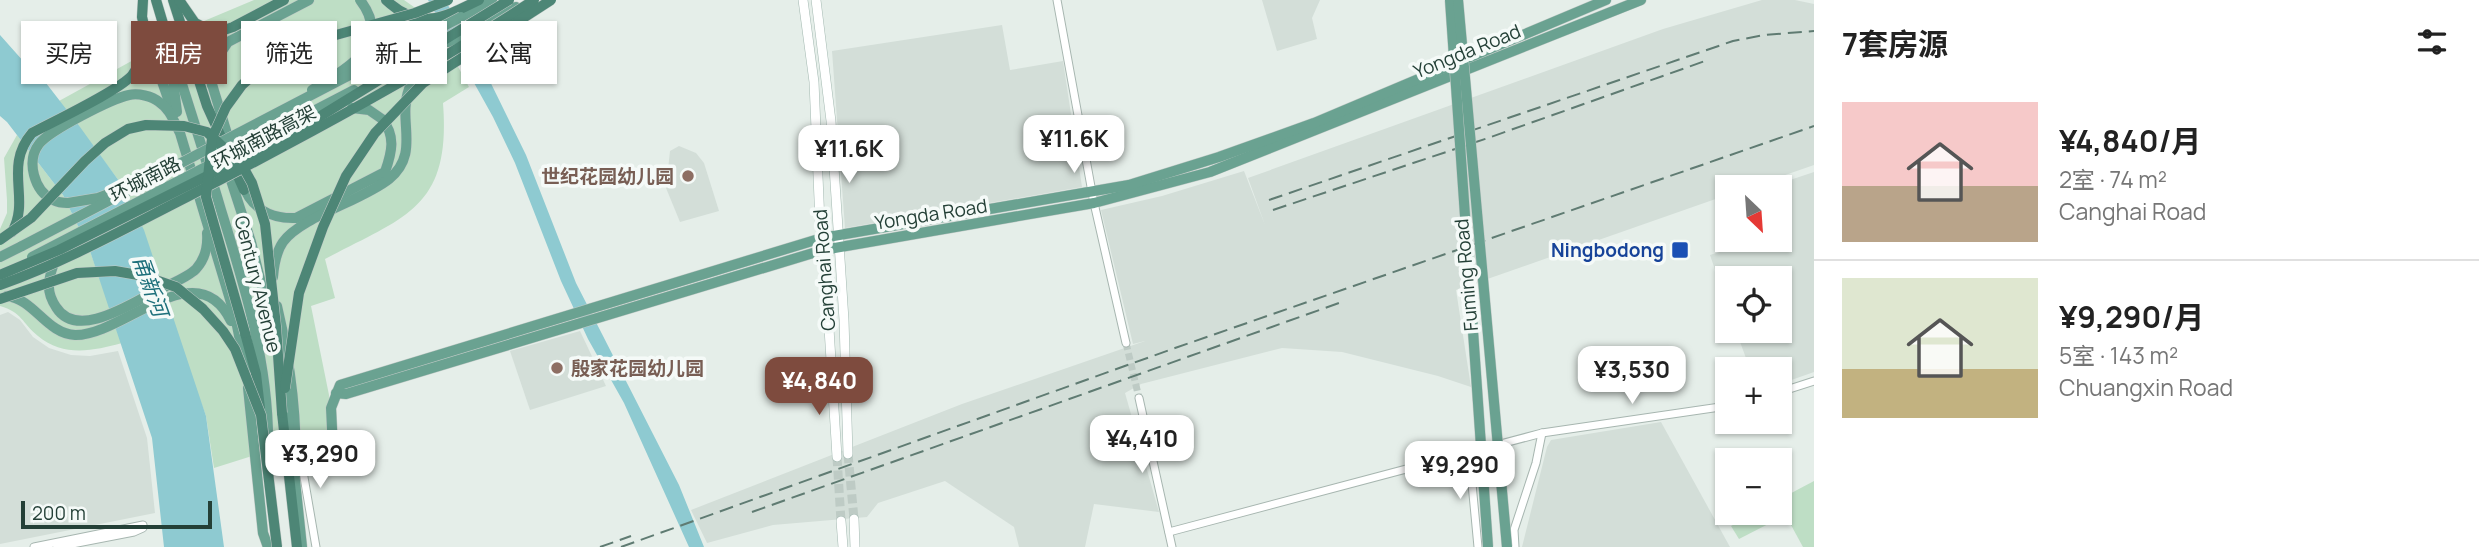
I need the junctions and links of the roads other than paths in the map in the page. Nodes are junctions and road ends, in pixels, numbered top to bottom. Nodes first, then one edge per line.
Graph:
1 (143, 0) edge
2 (156, 0) edge
3 (173, 0) edge
4 (180, 0) edge
5 (284, 0) edge
6 (309, 0) edge
7 (360, 0) edge
8 (386, 0) edge
9 (448, 0) edge
10 (479, 0) edge
11 (492, 0) edge
12 (509, 0) edge
13 (533, 0) edge
14 (551, 0) edge
15 (803, 0) edge
16 (816, 0) edge
17 (1057, 0) edge
18 (1450, 0) edge
19 (1458, 0) edge
20 (1606, 0) edge
21 (1641, 0) edge
22 (459, 14) junction
23 (143, 21) edge
24 (162, 21) edge
25 (495, 21) edge
26 (461, 39) edge
27 (461, 40) edge
28 (227, 44) edge
29 (131, 78) edge
30 (163, 84) edge
31 (173, 84) edge
32 (182, 84) edge
33 (212, 84) edge
34 (212, 84) edge
35 (336, 100) junction
36 (207, 106) junction
37 (81, 112) junction
38 (180, 133) junction
39 (213, 145) junction
40 (225, 147) junction
41 (215, 170) junction
42 (240, 192) junction
43 (1092, 192) junction
44 (202, 204) junction
45 (1094, 204) junction
46 (78, 233) junction
47 (838, 235) junction
48 (822, 238) junction
49 (0, 242) edge
50 (839, 247) junction
51 (823, 250) junction
52 (0, 257) edge
53 (0, 274) edge
54 (0, 285) edge
55 (0, 297) edge
56 (597, 312) junction
57 (1126, 343) tunnel mouth
58 (241, 344) junction
59 (1814, 381) edge
60 (1792, 388) edge
61 (1139, 398) tunnel mouth
62 (1715, 408) edge
63 (282, 413) junction
64 (261, 415) junction
65 (1542, 433) junction
66 (1469, 452) junction
67 (848, 454) tunnel mouth
68 (837, 457) tunnel mouth
69 (299, 473) junction
70 (854, 520) tunnel mouth
71 (841, 521) tunnel mouth
72 (1169, 533) junction
73 (34, 547) edge
74 (57, 547) edge
75 (268, 547) edge
76 (277, 547) edge
77 (297, 547) edge
78 (302, 547) edge
79 (316, 547) edge
80 (842, 547) edge
81 (855, 547) edge
82 (1172, 547) edge
83 (1478, 547) edge
84 (1488, 547) edge
85 (1507, 547) edge
86 (1515, 547) edge

1 - 23 highway
2 - 24 highway
3 - 36 highway
4 - 5 highway
6 - 28 main road
7 - 39 main road, bridge
8 - 22 highway
9 - 64 highway, bridge
10 - 22 highway
11 - 22 main road, 环城南路
12 - 53 highway, 环城南路高架, bridge
13 - 25 main road, 环城南路
13 - 54 highway, 环城南路高架, bridge
14 - 63 highway, bridge
15 - 48 main road, Canghai Road
16 - 47 main road, Canghai Road
17 - 43 street
18 - 84 main road, bridge
19 - 85 main road, Fuming Road, bridge
20 - 43 main road, Yongda Road
21 - 45 main road, Yongda Road
22 - 39 main road, 环城南路, bridge
26 - 35 main road, 环城南路, bridge
27 - 69 main road, bridge
29 - 37 highway
30 - 38 main road
31 - 38 main road
32 - 75 main road, Century Avenue
33 - 40 main road
34 - 42 main road
35 - 41 main road, bridge
35 - 46 main road, 环城南路, bridge
36 - 40 highway
36 - 42 main road, Century Avenue
37 - 38 main road
37 - 39 main road, bridge
37 - 49 highway
38 - 44 main road
39 - 52 main road, 环城南路, bridge
40 - 42 highway
41 - 42 main road, bridge
41 - 44 main road, bridge
41 - 46 main road, bridge
42 - 69 main road, Century Avenue
43 - 45 street
43 - 47 main road, Yongda Road
44 - 58 main road
45 - 50 main road, Yongda Road
45 - 57 street
46 - 53 main road, 环城南路, bridge
47 - 48 main road, Yongda Road
47 - 50 main road, Canghai Road
48 - 51 main road, Canghai Road
48 - 56 main road, Yongda Road
49 - 63 highway, bridge
50 - 51 main road, Yongda Road
50 - 67 main road, Canghai Road
51 - 56 main road, Yongda Road
51 - 68 main road, Canghai Road
55 - 58 main road
55 - 64 highway, bridge
56 - 69 main road, Yongda Road
58 - 75 main road
59 - 60 street
61 - 72 street
62 - 65 street
63 - 77 highway
64 - 76 highway, bridge
65 - 66 street
65 - 86 street
66 - 72 street
66 - 83 street
69 - 78 main road, Century Avenue
69 - 79 street
70 - 81 main road
71 - 80 main road
72 - 82 street
73 - 74 street

